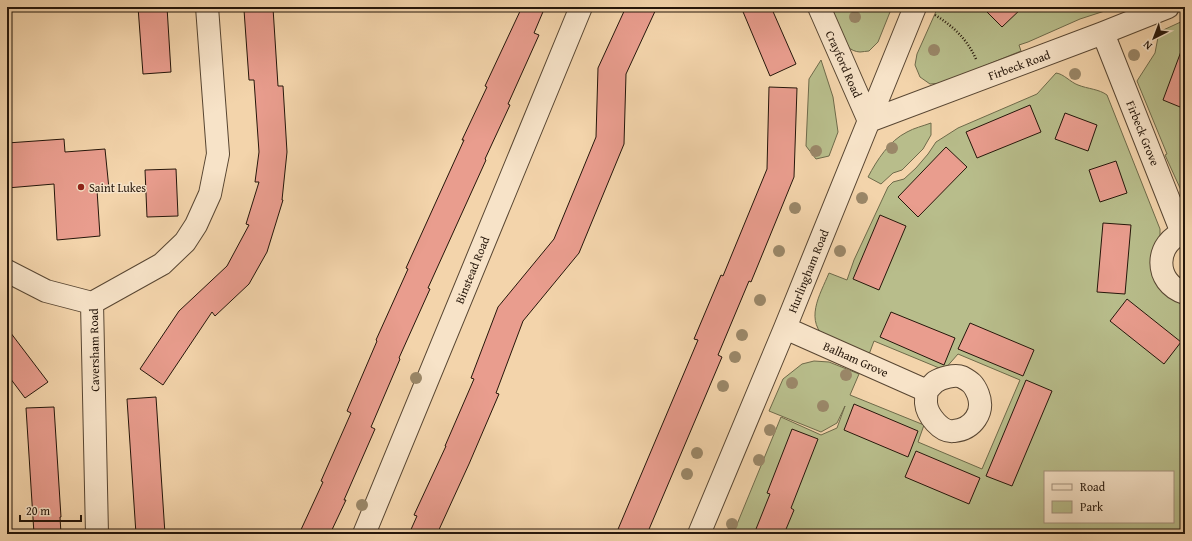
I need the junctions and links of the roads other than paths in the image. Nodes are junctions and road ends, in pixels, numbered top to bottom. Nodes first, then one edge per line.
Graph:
1 (207, 7) edge
2 (580, 7) edge
3 (819, 7) edge
4 (1168, 7) edge
5 (923, 10) edge
6 (1103, 33) junction
7 (869, 121) junction
8 (1184, 232) edge
9 (7, 271) edge
10 (1185, 293) edge
11 (92, 303) junction
12 (785, 328) junction
13 (926, 391) dead end
14 (98, 534) edge
15 (364, 534) edge
16 (699, 534) edge

1 - 11 street, Caversham Road
2 - 15 street, Binstead Road
3 - 7 street, Crayford Road
4 - 6 street, Firbeck Road
5 - 7 street, Hurlingham Road
6 - 7 street, Firbeck Road
6 - 8 street, Firbeck Grove
7 - 12 street, Hurlingham Road
8 - 10 street, Firbeck Grove
9 - 11 street
11 - 14 street, Caversham Road
12 - 13 street, Balham Grove
12 - 16 street, Hurlingham Road

